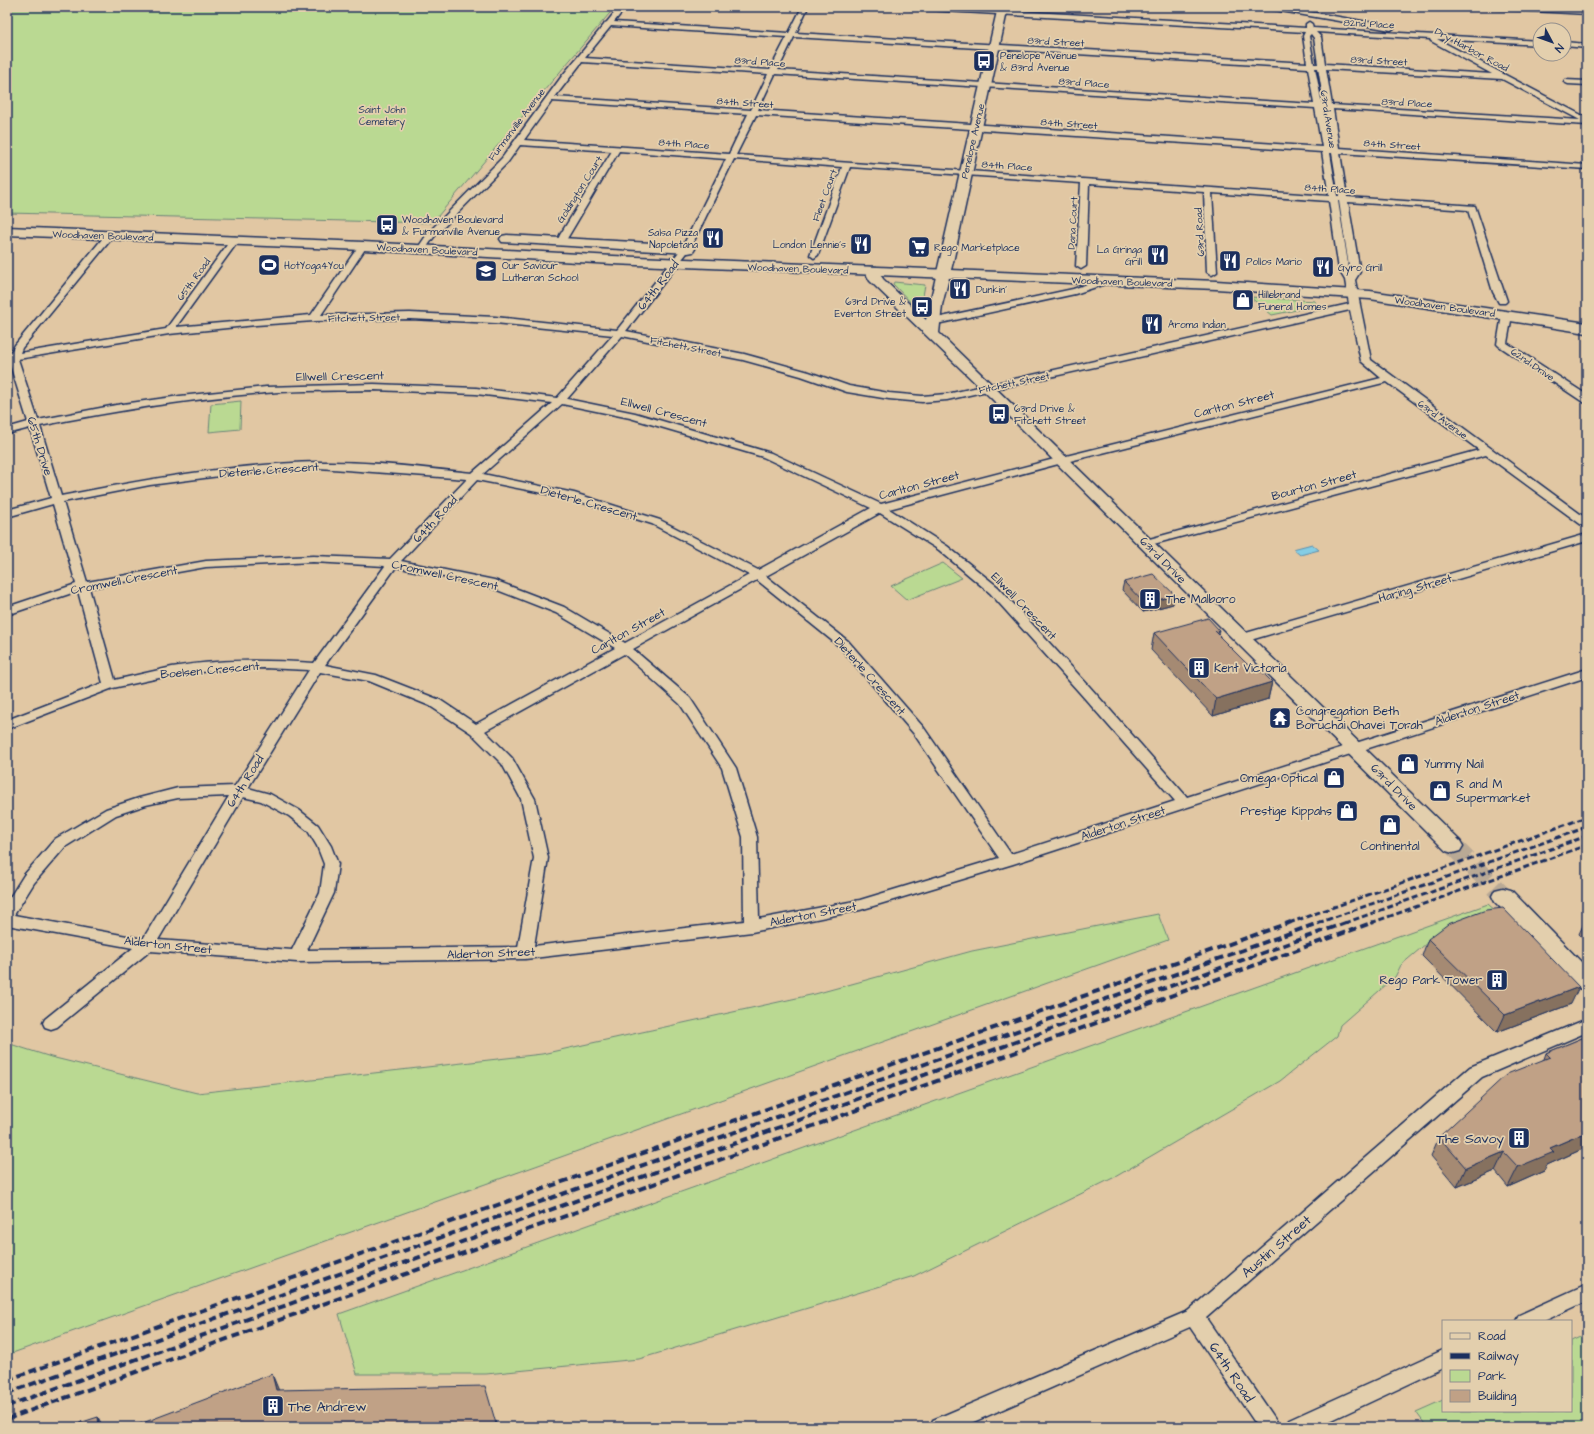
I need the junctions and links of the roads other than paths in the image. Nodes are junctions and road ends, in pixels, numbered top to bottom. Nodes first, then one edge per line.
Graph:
1 (623, 7) edge
2 (805, 7) edge
3 (910, 7) edge
4 (1270, 7) edge
5 (1494, 7) edge
6 (1003, 10) edge
7 (1307, 10) edge
8 (1587, 12) edge
9 (607, 24) junction
10 (1310, 30) junction
11 (791, 35) junction
12 (1426, 36) junction
13 (1532, 43) edge
14 (1572, 45) edge
15 (1587, 46) edge
16 (994, 47) junction
17 (579, 60) junction
18 (1311, 66) junction
19 (1321, 67) junction
20 (772, 72) junction
21 (1504, 77) junction
22 (1568, 82) dead end
23 (1587, 83) edge
24 (985, 85) junction
25 (549, 99) junction
26 (1317, 106) junction
27 (1327, 107) junction
28 (753, 112) junction
29 (1587, 122) edge
30 (975, 127) junction
31 (517, 142) junction
32 (617, 149) junction
33 (1330, 150) junction
34 (730, 157) junction
35 (847, 165) junction
36 (1587, 168) edge
37 (965, 173) junction
38 (1085, 182) junction
39 (1208, 190) junction
40 (1332, 199) junction
41 (1343, 200) junction
42 (7, 219) edge
43 (198, 226) dead end
44 (7, 231) edge
45 (234, 231) junction
46 (414, 235) dead end
47 (431, 235) junction
48 (110, 236) junction
49 (450, 236) dead end
50 (490, 238) dead end
51 (561, 242) junction
52 (363, 246) junction
53 (420, 248) junction
54 (686, 249) junction
55 (705, 250) dead end
56 (782, 254) dead end
57 (814, 255) junction
58 (676, 262) junction
59 (1081, 266) junction
60 (945, 268) junction
61 (870, 270) junction
62 (1212, 272) junction
63 (1108, 280) junction
64 (1352, 293) junction
65 (1502, 301) junction
66 (1587, 314) edge
67 (1507, 315) junction
68 (314, 318) junction
69 (932, 328) junction
70 (1587, 328) edge
71 (169, 331) junction
72 (620, 333) junction
73 (10, 358) edge
74 (1389, 380) junction
75 (988, 387) junction
76 (1587, 400) edge
77 (560, 401) junction
78 (34, 424) junction
79 (7, 431) edge
80 (1488, 451) junction
81 (1062, 460) junction
82 (475, 476) junction
83 (56, 500) junction
84 (880, 508) junction
85 (7, 514) edge
86 (1587, 524) edge
87 (1587, 537) edge
88 (1146, 543) junction
89 (393, 563) junction
90 (758, 575) junction
91 (83, 586) junction
92 (7, 611) edge
93 (1243, 638) junction
94 (624, 648) junction
95 (317, 667) junction
96 (1587, 673) edge
97 (110, 685) junction
98 (7, 725) edge
99 (476, 730) junction
100 (1354, 748) junction
101 (238, 791) junction
102 (1184, 803) junction
103 (1453, 846) tunnel mouth
104 (1008, 860) junction
105 (1503, 896) tunnel mouth
106 (7, 914) edge
107 (7, 919) edge
108 (752, 926) junction
109 (147, 945) junction
110 (525, 953) junction
111 (297, 956) junction
112 (1587, 982) edge
113 (51, 1023) dead end
114 (1587, 1025) edge
115 (1587, 1292) edge
116 (1194, 1317) junction
117 (1527, 1320) edge
118 (1442, 1359) edge
119 (940, 1427) edge
120 (1269, 1427) edge
121 (1296, 1427) edge

1 - 9 street, Furmanville Avenue
2 - 11 street, 64th Road
3 - 6 street, 82nd Place
4 - 7 street, Dry Harbor Road
5 - 8 street
6 - 10 street, 82nd Place
6 - 16 street, Penelope Avenue
7 - 10 street, 63rd Avenue
7 - 12 street, Dry Harbor Road
9 - 11 street, 83rd Street
9 - 17 street, Furmanville Avenue
10 - 12 street, 82nd Place
10 - 18 street, 63rd Avenue
10 - 19 street, 63rd Avenue
11 - 16 street, 83rd Street
11 - 20 street, 64th Road
12 - 13 street, 82nd Place
12 - 21 street, Dry Harbor Road
14 - 15 street
16 - 18 street, 83rd Street
16 - 24 street, Penelope Avenue
17 - 20 street, 83rd Place
17 - 25 street, Furmanville Avenue
18 - 19 street, 83rd Street
18 - 26 street, 63rd Avenue
19 - 21 street, 83rd Street
19 - 27 street, 63rd Avenue
20 - 24 street, 83rd Place
20 - 28 street, 64th Road
21 - 29 street, Dry Harbor Road
22 - 23 street
24 - 26 street, 83rd Place
24 - 30 street, Penelope Avenue
25 - 28 street, 84th Street
25 - 31 street, Furmanville Avenue
26 - 27 street, 83rd Place
26 - 33 street, 63rd Avenue
27 - 29 street, 83rd Place
27 - 33 street, 63rd Avenue
28 - 30 street, 84th Street
28 - 34 street, 64th Road
30 - 33 street, 84th Street
30 - 37 street, Penelope Avenue
31 - 32 street, 84th Place
31 - 47 street, Furmanville Avenue
32 - 34 street, 84th Place
32 - 51 street, Goldington Court
33 - 36 street, 84th Street
33 - 40 street, 63rd Avenue
33 - 41 street, 63rd Avenue
34 - 35 street, 84th Place
34 - 54 street, 64th Road
35 - 37 street, 84th Place
35 - 57 street, Fleet Court
37 - 38 street, 84th Place
37 - 60 street, Penelope Avenue
38 - 39 street, 84th Place
38 - 59 street, Dana Court
39 - 40 street, 84th Place
39 - 62 street, 63rd Road
40 - 41 street, 84th Place
40 - 64 street, 63rd Avenue
41 - 64 street, 63rd Avenue
41 - 65 street, 84th Place
42 - 43 main road, Woodhaven Boulevard
44 - 48 main road, Woodhaven Boulevard
45 - 48 main road, Woodhaven Boulevard
45 - 52 main road, Woodhaven Boulevard
45 - 71 street, 65th Road
46 - 47 main road, Woodhaven Boulevard
47 - 49 main road, Woodhaven Boulevard
47 - 53 street, Furmanville Avenue
48 - 73 street
50 - 51 main road, Woodhaven Boulevard
51 - 54 main road, Woodhaven Boulevard
52 - 53 main road, Woodhaven Boulevard
52 - 68 street
53 - 58 main road, Woodhaven Boulevard
54 - 55 main road, Woodhaven Boulevard
54 - 58 street, 64th Road
56 - 57 main road, Woodhaven Boulevard
57 - 60 main road, Woodhaven Boulevard
58 - 61 main road, Woodhaven Boulevard
58 - 72 street, 64th Road
59 - 60 main road, Woodhaven Boulevard
59 - 62 main road, Woodhaven Boulevard
60 - 61 main road, Woodhaven Boulevard
60 - 63 main road, Woodhaven Boulevard
60 - 69 street
61 - 69 street, 63rd Drive
62 - 64 main road, Woodhaven Boulevard
63 - 64 main road, Woodhaven Boulevard
63 - 69 street
64 - 65 main road, Woodhaven Boulevard
64 - 67 main road, Woodhaven Boulevard
64 - 74 street, 63rd Avenue
64 - 75 street, Fitchett Street
65 - 66 main road, Woodhaven Boulevard
67 - 70 main road, Woodhaven Boulevard
67 - 76 street, 62nd Drive
68 - 71 street, Fitchett Street
68 - 72 street, Fitchett Street
69 - 75 street, 63rd Drive
71 - 73 street, Fitchett Street
72 - 75 street, Fitchett Street
72 - 77 street, 64th Road
73 - 78 street, 65th Drive
74 - 80 street, 63rd Avenue
74 - 81 street, Carlton Street
75 - 81 street, 63rd Drive
77 - 78 street, Ellwell Crescent
77 - 82 street, 64th Road
77 - 84 street, Ellwell Crescent
78 - 79 street, Ellwell Crescent
78 - 83 street, 65th Drive
80 - 86 street, 63rd Avenue
80 - 88 street, Bourton Street
81 - 84 street, Carlton Street
81 - 88 street, 63rd Drive
82 - 83 street, Dieterle Crescent
82 - 89 street, 64th Road
82 - 90 street, Dieterle Crescent
83 - 85 street, Dieterle Crescent
83 - 91 street, 65th Drive
84 - 90 street, Carlton Street
84 - 102 street, Ellwell Crescent
87 - 93 street, Haring Street
88 - 93 street, 63rd Drive
89 - 91 street, Cromwell Crescent
89 - 94 street, Cromwell Crescent
89 - 95 street, 64th Road
90 - 94 street, Carlton Street
90 - 104 street, Dieterle Crescent
91 - 92 street, Cromwell Crescent
91 - 97 street, 65th Drive
93 - 100 street, 63rd Drive
94 - 99 street, Carlton Street
94 - 108 street, Cromwell Crescent
95 - 97 street, Boelsen Crescent
95 - 99 street, Boelsen Crescent
95 - 101 street, 64th Road
96 - 100 street, Alderton Street
97 - 98 street, Boelsen Crescent
99 - 110 street, Boelsen Crescent
100 - 102 street, Alderton Street
100 - 103 street, 63rd Drive
101 - 106 street
101 - 109 street, 64th Road
101 - 111 street
102 - 104 street, Alderton Street
104 - 108 street, Alderton Street
105 - 112 street
107 - 109 street, Alderton Street
108 - 110 street, Alderton Street
109 - 111 street, Alderton Street
109 - 113 street, 64th Road
110 - 111 street, Alderton Street
114 - 116 street, Austin Street
115 - 117 street
116 - 119 street, Austin Street
116 - 120 street, 64th Road
118 - 121 street

